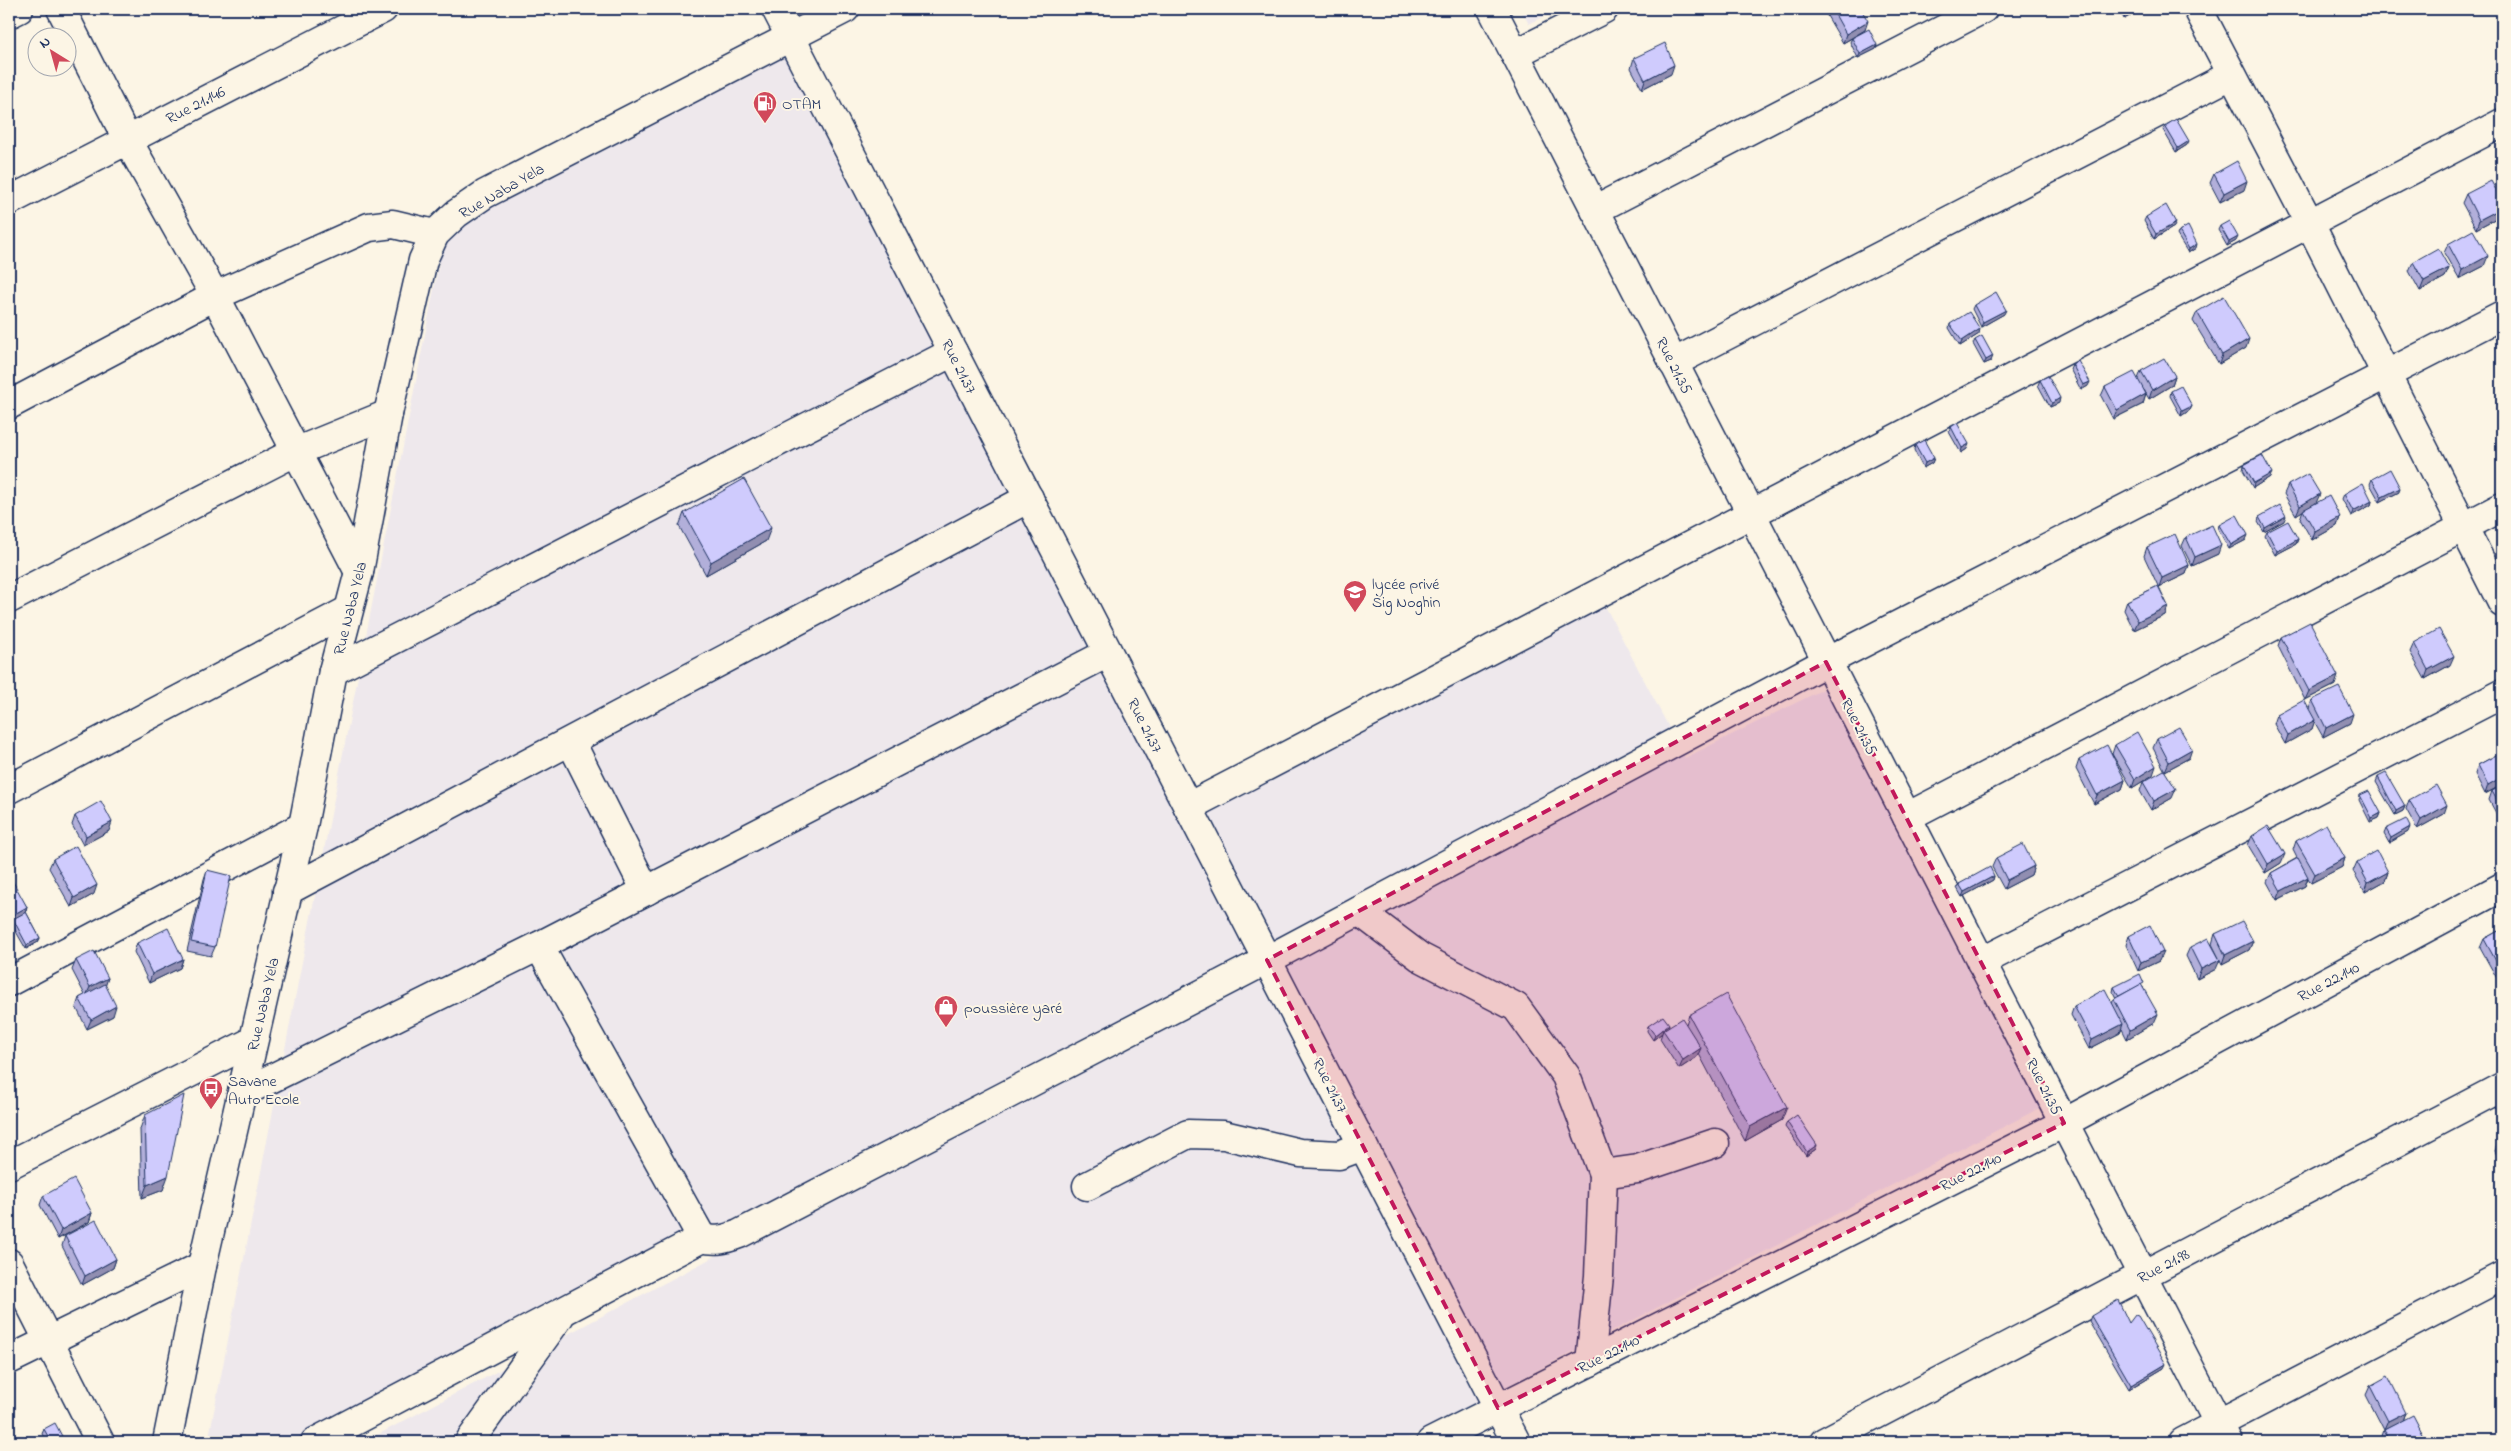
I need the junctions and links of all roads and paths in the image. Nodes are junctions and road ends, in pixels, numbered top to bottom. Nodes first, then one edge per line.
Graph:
1 (19, 9) edge
2 (61, 9) edge
3 (383, 9) edge
4 (776, 9) edge
5 (845, 9) edge
6 (1492, 9) edge
7 (1604, 9) edge
8 (1983, 9) edge
9 (2198, 9) edge
10 (9, 14) edge
11 (791, 37) junction
12 (1515, 54) junction
13 (2231, 75) junction
14 (2502, 123) edge
15 (127, 139) junction
16 (9, 201) edge
17 (1595, 210) junction
18 (2310, 224) junction
19 (434, 234) junction
20 (215, 296) junction
21 (2502, 315) edge
22 (953, 352) junction
23 (1674, 363) junction
24 (2385, 375) junction
25 (9, 405) edge
26 (388, 414) junction
27 (295, 452) junction
28 (1029, 498) junction
29 (2502, 507) edge
30 (1752, 515) junction
31 (2465, 527) junction
32 (359, 572) junction
33 (9, 599) edge
34 (2502, 603) edge
35 (347, 611) junction
36 (1108, 653) junction
37 (1826, 662) junction
38 (333, 671) junction
39 (2502, 694) edge
40 (571, 742) junction
41 (9, 789) edge
42 (1188, 807) junction
43 (1907, 817) junction
44 (303, 826) junction
45 (2502, 888) edge
46 (287, 891) junction
47 (646, 891) junction
48 (1358, 911) junction
49 (539, 946) junction
50 (1267, 960) junction
51 (1981, 962) junction
52 (9, 982) edge
53 (253, 1041) junction
54 (2502, 1087) edge
55 (242, 1093) junction
56 (2064, 1123) junction
57 (1714, 1143) dead end
58 (1363, 1146) junction
59 (9, 1165) edge
60 (1603, 1174) junction
61 (1087, 1186) dead end
62 (702, 1238) junction
63 (9, 1263) edge
64 (202, 1266) junction
65 (2144, 1275) junction
66 (2502, 1276) edge
67 (565, 1310) junction
68 (47, 1340) junction
69 (9, 1360) edge
70 (1590, 1362) junction
71 (1498, 1408) junction
72 (2223, 1433) edge
73 (100, 1442) edge
74 (167, 1442) edge
75 (315, 1442) edge
76 (468, 1442) edge
77 (1431, 1442) edge
78 (1516, 1442) edge
79 (1824, 1442) edge
80 (2183, 1442) edge

1 - 10 street
2 - 15 street
3 - 15 street, Rue 21.146
4 - 11 street, Rue 21.37
5 - 11 street, Rue Naba Yela
6 - 12 street, Rue 21.35
7 - 12 street
8 - 17 street
9 - 13 street
11 - 19 street, Rue Naba Yela
11 - 22 street, Rue 21.37
12 - 17 street, Rue 21.35
13 - 18 street
13 - 23 street
14 - 18 street
15 - 16 street, Rue 21.146
15 - 20 street
17 - 23 street, Rue 21.35
18 - 24 street
18 - 30 street
19 - 20 street
19 - 26 street, Rue Naba Yela
20 - 25 street
20 - 27 street
21 - 24 street
22 - 28 street, Rue 21.37
22 - 38 street
23 - 30 street, Rue 21.35
24 - 31 street
24 - 37 street
26 - 27 street
26 - 32 street, Rue Naba Yela
27 - 32 street
27 - 33 street
28 - 36 street, Rue 21.37
28 - 40 street
29 - 31 street
30 - 37 street, Rue 21.35
30 - 42 street
31 - 34 street
31 - 43 street
32 - 35 street, Rue Naba Yela
35 - 38 street, Rue Naba Yela
35 - 41 street
36 - 42 street, Rue 21.37
36 - 47 street
37 - 43 street, Rue 21.35
37 - 48 street
38 - 44 street, Rue Naba Yela
39 - 51 street
40 - 46 street
40 - 47 street
42 - 50 street, Rue 21.37
43 - 51 street, Rue 21.35
44 - 46 street, Rue Naba Yela
44 - 52 street
45 - 56 street, Rue 22.140
46 - 53 street, Rue Naba Yela
47 - 49 street
48 - 50 street
48 - 60 street
49 - 55 street
49 - 62 street
50 - 58 street, Rue 21.37
50 - 62 street
51 - 56 street, Rue 21.35
53 - 55 street, Rue Naba Yela
53 - 59 street
54 - 65 street, Rue 21.98
55 - 64 street, Rue Naba Yela
56 - 65 street, Rue 21.35
56 - 70 street, Rue 22.140
57 - 60 street
58 - 61 street
58 - 71 street, Rue 21.37
60 - 70 street
62 - 67 street
63 - 68 street
64 - 68 street
64 - 74 street, Rue Naba Yela
65 - 72 street, Rue 21.35
65 - 79 street, Rue 21.98
66 - 72 street
67 - 75 street
67 - 76 street
68 - 69 street
68 - 73 street
70 - 71 street, Rue 22.140
71 - 77 street, Rue 22.140
71 - 78 street, Rue 21.37
72 - 80 street

